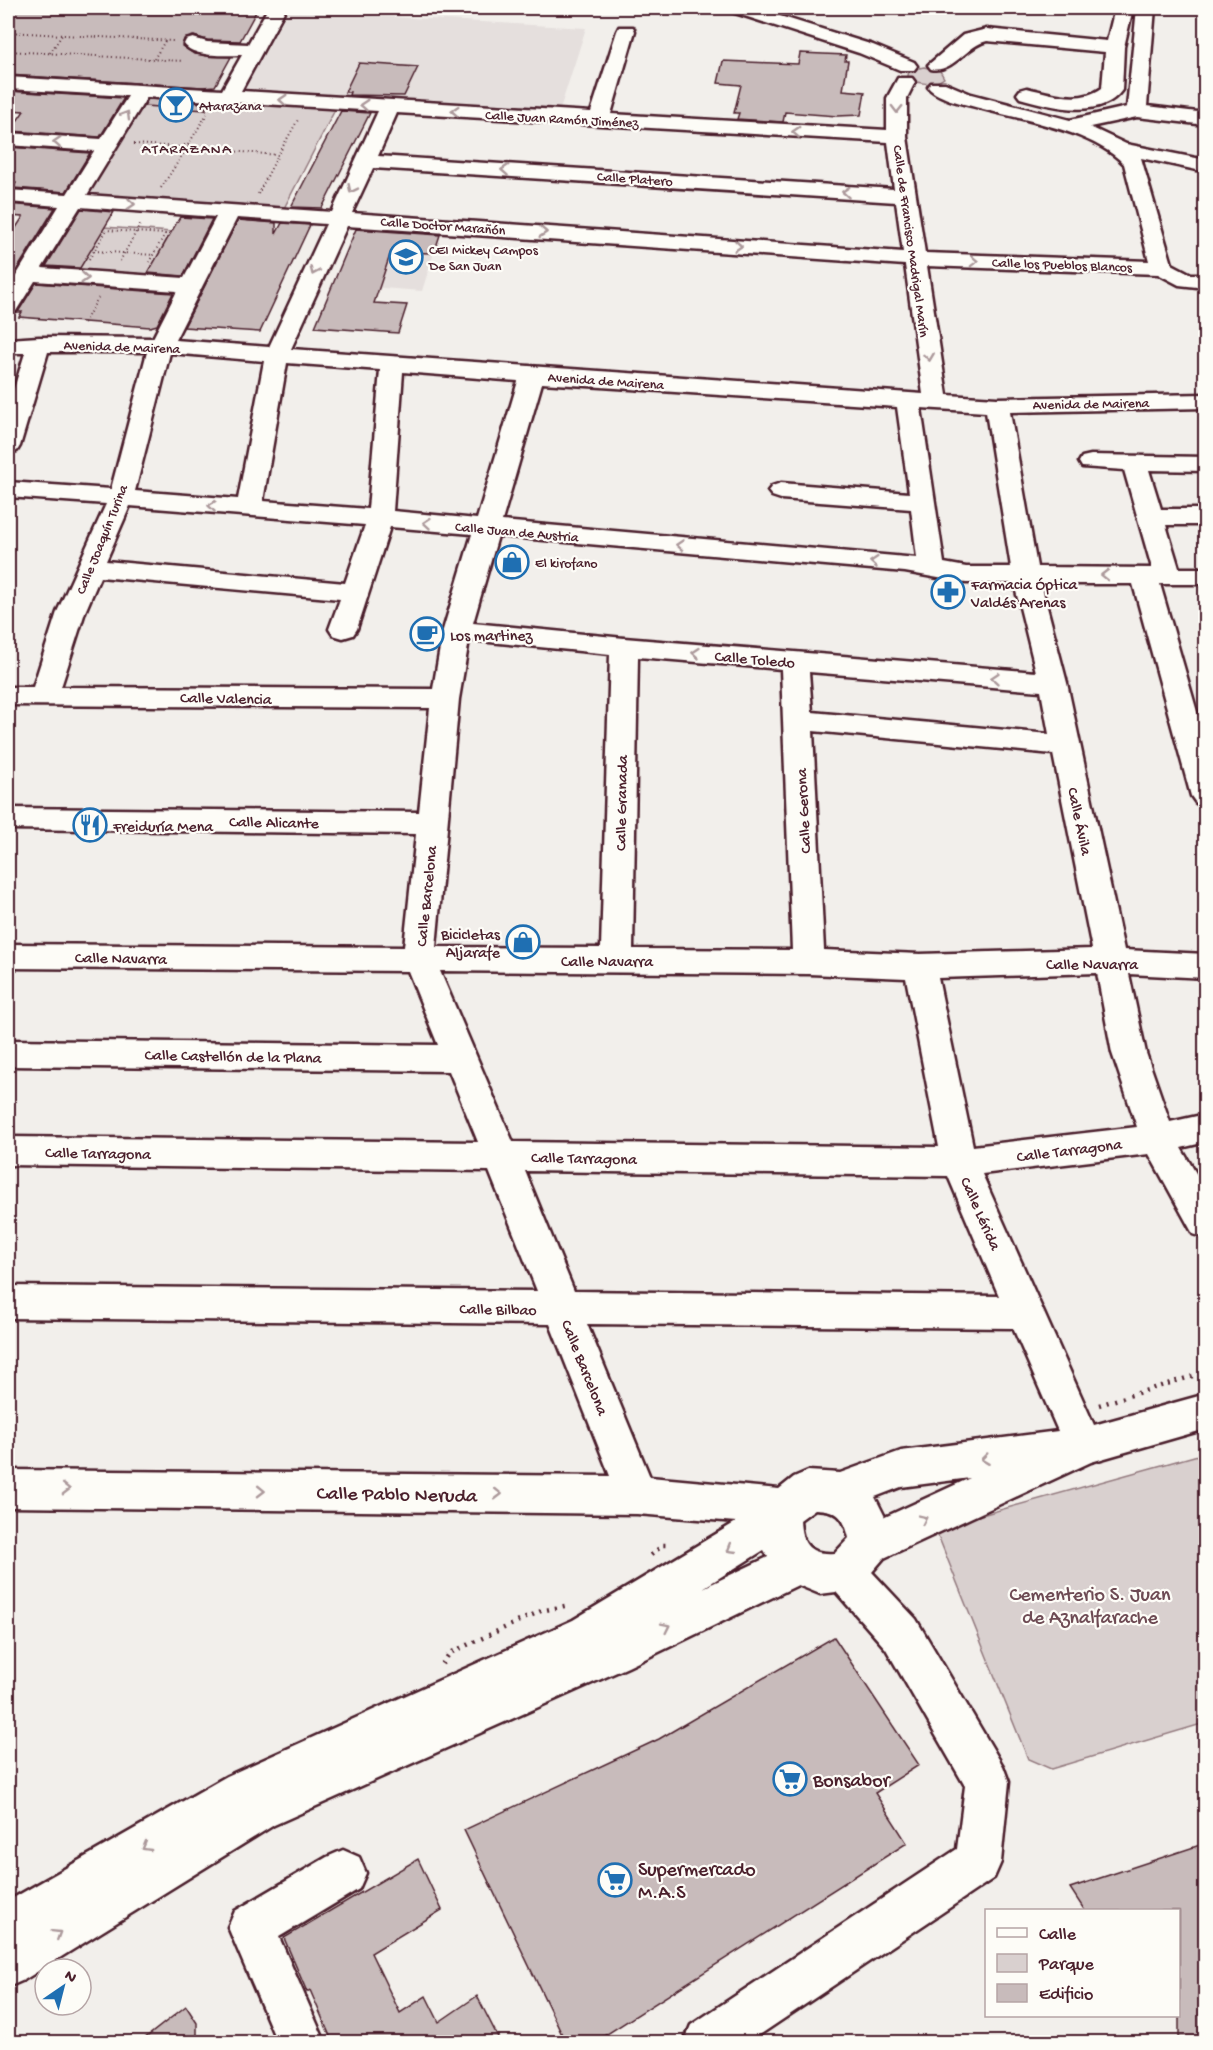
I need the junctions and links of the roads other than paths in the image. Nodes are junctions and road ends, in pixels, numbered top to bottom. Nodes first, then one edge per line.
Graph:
1 (277, 8) edge
2 (738, 8) edge
3 (1124, 8) edge
4 (1146, 8) edge
5 (626, 31) dead end
6 (1115, 47) junction
7 (187, 49) road end
8 (253, 51) junction
9 (906, 74) junction
10 (950, 77) junction
11 (8, 83) edge
12 (1012, 90) dead end
13 (141, 91) junction
14 (223, 96) junction
15 (390, 107) junction
16 (1137, 111) junction
17 (1206, 119) edge
18 (599, 120) junction
19 (1070, 126) junction
20 (897, 137) junction
21 (8, 139) edge
22 (108, 144) junction
23 (1121, 149) junction
24 (366, 161) junction
25 (1206, 166) edge
26 (8, 196) edge
27 (905, 196) junction
28 (73, 200) junction
29 (239, 212) junction
30 (338, 218) junction
31 (915, 259) junction
32 (1162, 268) junction
33 (27, 274) junction
34 (1206, 281) edge
35 (192, 285) junction
36 (8, 306) edge
37 (210, 338) dead end
38 (8, 340) edge
39 (163, 340) junction
40 (39, 344) junction
41 (277, 355) junction
42 (391, 375) junction
43 (532, 375) junction
44 (908, 400) junction
45 (1206, 401) edge
46 (936, 402) junction
47 (997, 405) junction
48 (8, 446) edge
49 (1091, 462) dead end
50 (1134, 462) junction
51 (1206, 464) edge
52 (8, 489) edge
53 (781, 491) dead end
54 (121, 498) junction
55 (922, 502) junction
56 (249, 509) junction
57 (1150, 517) junction
58 (1206, 517) edge
59 (380, 518) junction
60 (485, 528) junction
61 (90, 568) junction
62 (932, 569) junction
63 (1025, 574) junction
64 (1156, 576) junction
65 (1206, 576) edge
66 (356, 592) junction
67 (344, 629) dead end
68 (457, 630) junction
69 (624, 647) junction
70 (795, 661) junction
71 (1053, 683) junction
72 (44, 695) junction
73 (8, 696) edge
74 (445, 699) junction
75 (798, 720) junction
76 (1065, 745) junction
77 (1206, 796) edge
78 (8, 819) edge
79 (432, 823) junction
80 (8, 956) edge
81 (419, 960) junction
82 (617, 960) junction
83 (1110, 961) junction
84 (809, 962) junction
85 (920, 966) junction
86 (1206, 966) edge
87 (8, 1053) edge
88 (459, 1058) junction
89 (1206, 1128) edge
90 (1158, 1139) junction
91 (8, 1151) edge
92 (501, 1156) junction
93 (959, 1162) junction
94 (1206, 1223) edge
95 (8, 1302) edge
96 (562, 1309) junction
97 (1025, 1312) junction
98 (1206, 1411) edge
99 (1084, 1446) junction
100 (8, 1489) edge
101 (840, 1492) junction
102 (637, 1495) junction
103 (783, 1513) junction
104 (857, 1558) junction
105 (796, 1564) junction
106 (343, 1873) dead end
107 (8, 1926) edge
108 (8, 1964) edge
109 (301, 2043) edge
110 (708, 2043) edge

1 - 8 street
2 - 9 street
3 - 6 street
4 - 16 street
5 - 18 street
6 - 10 street
6 - 12 street
7 - 8 street
8 - 14 street
9 - 10 street
9 -> 20 street, Calle de Francisco Madrigal Marín
10 - 19 street
11 - 13 street, Calle Juan Ramón Jiménez
13 - 14 street, Calle Juan Ramón Jiménez
22 -> 13 street
15 -> 14 street, Calle Juan Ramón Jiménez
18 -> 15 street, Calle Juan Ramón Jiménez
15 - 24 street
16 - 17 street
16 - 19 street
20 -> 18 street, Calle Juan Ramón Jiménez
19 - 23 street
20 - 27 street, Calle de Francisco Madrigal Marín
22 -> 21 street
22 - 28 street
23 - 25 street
23 - 32 street
27 -> 24 street, Calle Platero
24 -> 30 street
26 - 28 street, Calle Doctor Marañón
27 - 31 street, Calle de Francisco Madrigal Marín
28 -> 29 street, Calle Doctor Marañón
28 - 33 street
29 - 30 street, Calle Doctor Marañón
29 - 35 street, Calle Joaquín Turina
30 -> 31 street, Calle Doctor Marañón
30 -> 41 street
31 -> 32 street, Calle los Pueblos Blancos
31 -> 46 street, Calle de Francisco Madrigal Marín
32 - 34 street, Calle los Pueblos Blancos
33 -> 35 street
33 - 36 street
35 - 39 street, Calle Joaquín Turina
37 - 39 street
38 - 39 street
38 - 40 street, Avenida de Mairena
39 - 40 street, Avenida de Mairena
39 - 41 street, Avenida de Mairena
39 - 54 street, Calle Joaquín Turina
40 - 48 street
41 - 42 street, Avenida de Mairena
41 - 56 street
42 - 43 street, Avenida de Mairena
42 - 59 street
43 - 44 street, Avenida de Mairena
43 - 60 street, Calle Barcelona
44 - 46 street, Avenida de Mairena
44 - 55 street
45 - 47 street, Avenida de Mairena
46 - 47 street, Avenida de Mairena
47 - 63 street, Calle Ávila
49 - 50 street
50 - 51 street
50 - 57 street
52 - 54 street, Calle Juan de Austria
53 - 55 street
56 -> 54 street, Calle Juan de Austria
54 - 61 street, Calle Joaquín Turina
55 - 62 street
56 - 59 street, Calle Juan de Austria
57 - 58 street
57 - 64 street
60 -> 59 street, Calle Juan de Austria
59 - 66 street
62 -> 60 street, Calle Juan de Austria
60 - 68 street, Calle Barcelona
61 - 66 street
61 - 72 street, Calle Joaquín Turina
62 - 63 street, Calle Juan de Austria
64 -> 63 street, Calle Juan de Austria
63 - 71 street, Calle Ávila
64 - 65 street, Calle Juan de Austria
64 - 77 street
66 - 67 street
68 - 69 street, Calle Toledo
68 - 74 street, Calle Barcelona
70 -> 69 street, Calle Toledo
69 - 82 street, Calle Granada
71 -> 70 street, Calle Toledo
70 - 75 street, Calle Gerona
71 - 76 street, Calle Ávila
72 - 73 street, Calle Valencia
72 - 74 street, Calle Valencia
74 - 79 street, Calle Barcelona
75 - 76 street
75 - 84 street, Calle Gerona
76 - 83 street, Calle Ávila
78 - 79 street, Calle Alicante
79 - 81 street, Calle Barcelona
80 - 81 street, Calle Navarra
81 - 82 street, Calle Navarra
81 - 88 street, Calle Barcelona
82 - 84 street, Calle Navarra
83 - 85 street, Calle Navarra
83 - 86 street, Calle Navarra
83 - 90 street, Calle Ávila
84 - 85 street, Calle Navarra
85 - 93 street, Calle Lérida
87 - 88 street, Calle Castellón de la Plana
88 - 92 street, Calle Barcelona
89 - 90 street, Calle Tarragona
90 - 93 street, Calle Tarragona
90 - 94 street, Calle Ávila
91 - 92 street, Calle Tarragona
92 - 93 street, Calle Tarragona
92 - 96 street, Calle Barcelona
93 - 97 street, Calle Lérida
95 - 96 street, Calle Bilbao
96 - 97 street, Calle Bilbao
96 - 102 street, Calle Barcelona
97 - 99 street, Calle Lérida
98 - 99 street
99 -> 101 street
104 -> 99 street
100 -> 102 street, Calle Pablo Neruda
101 - 103 street
101 - 104 street
102 - 103 street, Calle Pablo Neruda
103 - 105 street
103 -> 107 street
104 - 105 street
104 - 110 street
108 -> 105 street
106 - 109 street

